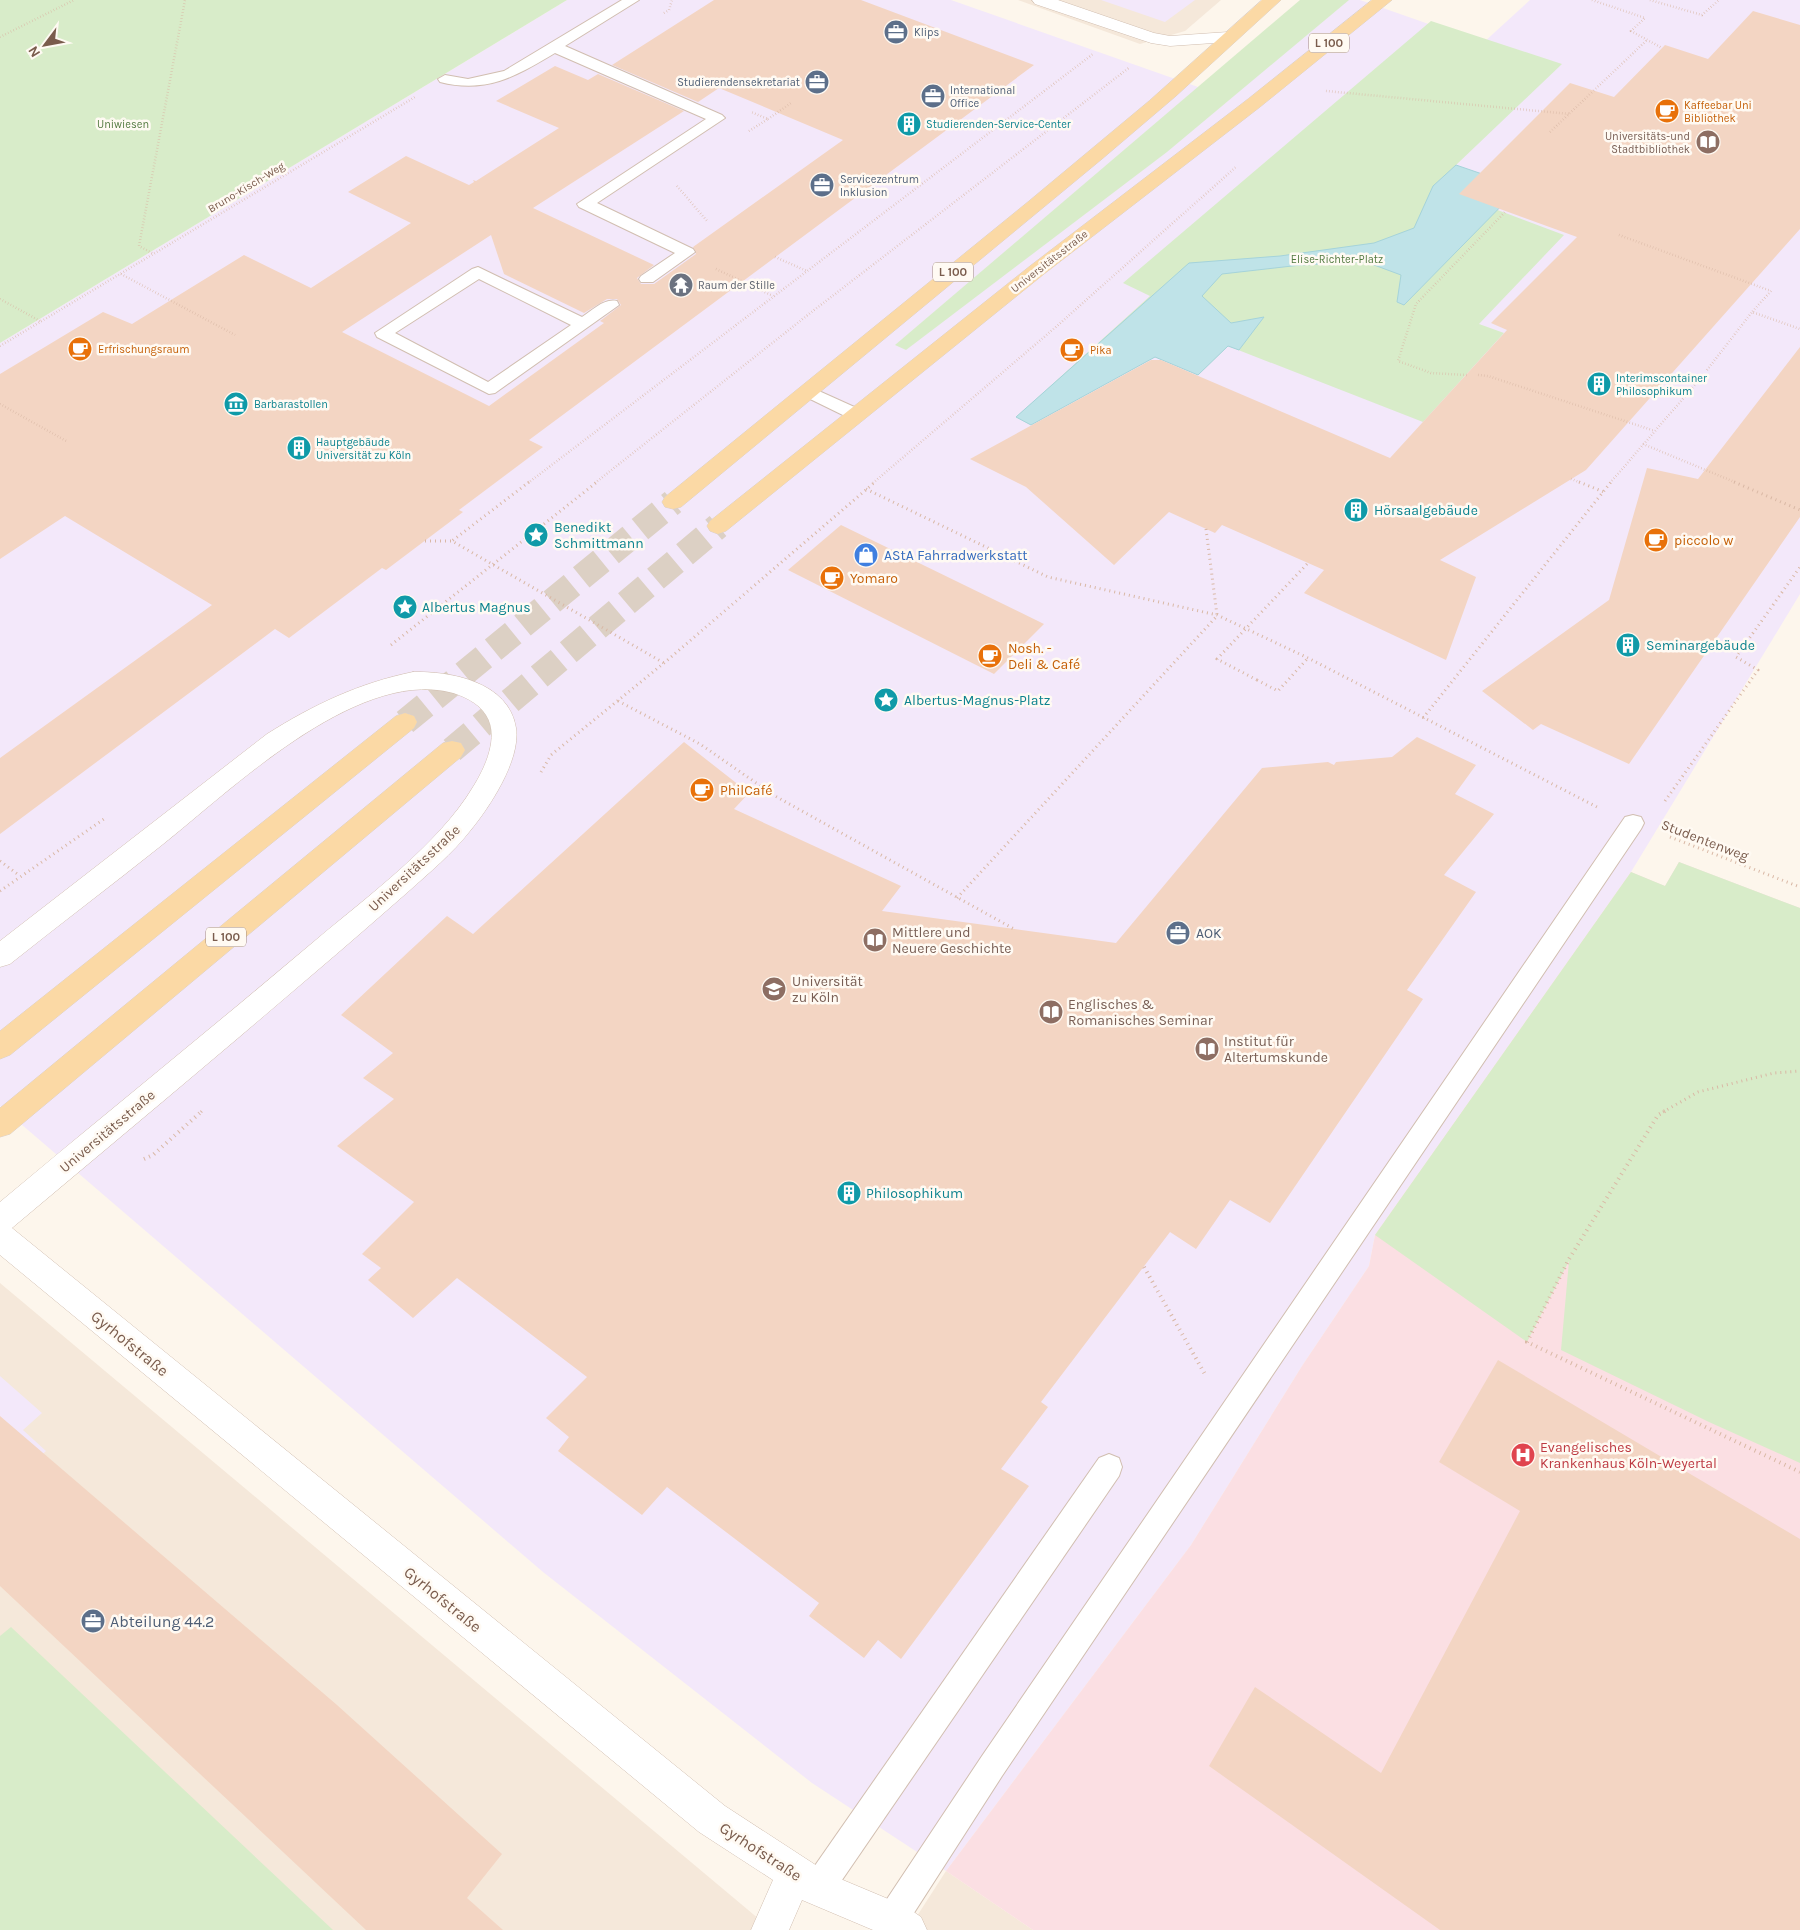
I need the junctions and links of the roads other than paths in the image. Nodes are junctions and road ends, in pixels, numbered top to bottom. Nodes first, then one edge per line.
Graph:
1 (632, 0) edge
2 (1041, 0) edge
3 (1272, 0) edge
4 (1383, 0) edge
5 (1228, 37) junction
6 (554, 47) junction
7 (445, 79) road end
8 (647, 279) dead end
9 (611, 304) dead end
10 (583, 324) junction
11 (810, 392) junction
12 (855, 414) junction
13 (673, 502) tunnel mouth
14 (718, 526) tunnel mouth
15 (405, 722) tunnel mouth
16 (452, 750) tunnel mouth
17 (1639, 826) road end
18 (0, 956) edge
19 (0, 1047) edge
20 (0, 1125) edge
21 (0, 1220) edge
22 (0, 1237) edge
23 (1109, 1467) dead end
24 (807, 1880) junction
25 (900, 1924) edge
26 (770, 1930) edge

1 - 6 lane
2 - 5 street
3 - 5 main road, L 100
4 - 12 main road, Universitätsstraße / L 100
5 - 11 main road, L 100
6 - 7 lane
6 - 8 lane
9 - 10 lane
10 - 10 lane
11 - 12 lane
11 - 13 main road, L 100
12 - 14 main road, Universitätsstraße / L 100
15 - 19 main road
16 - 20 main road, L 100
17 - 25 lane
18 - 21 street, Universitätsstraße
22 - 24 street, Gyrhofstraße
23 - 24 lane
24 - 25 street, Gyrhofstraße
24 - 26 street

